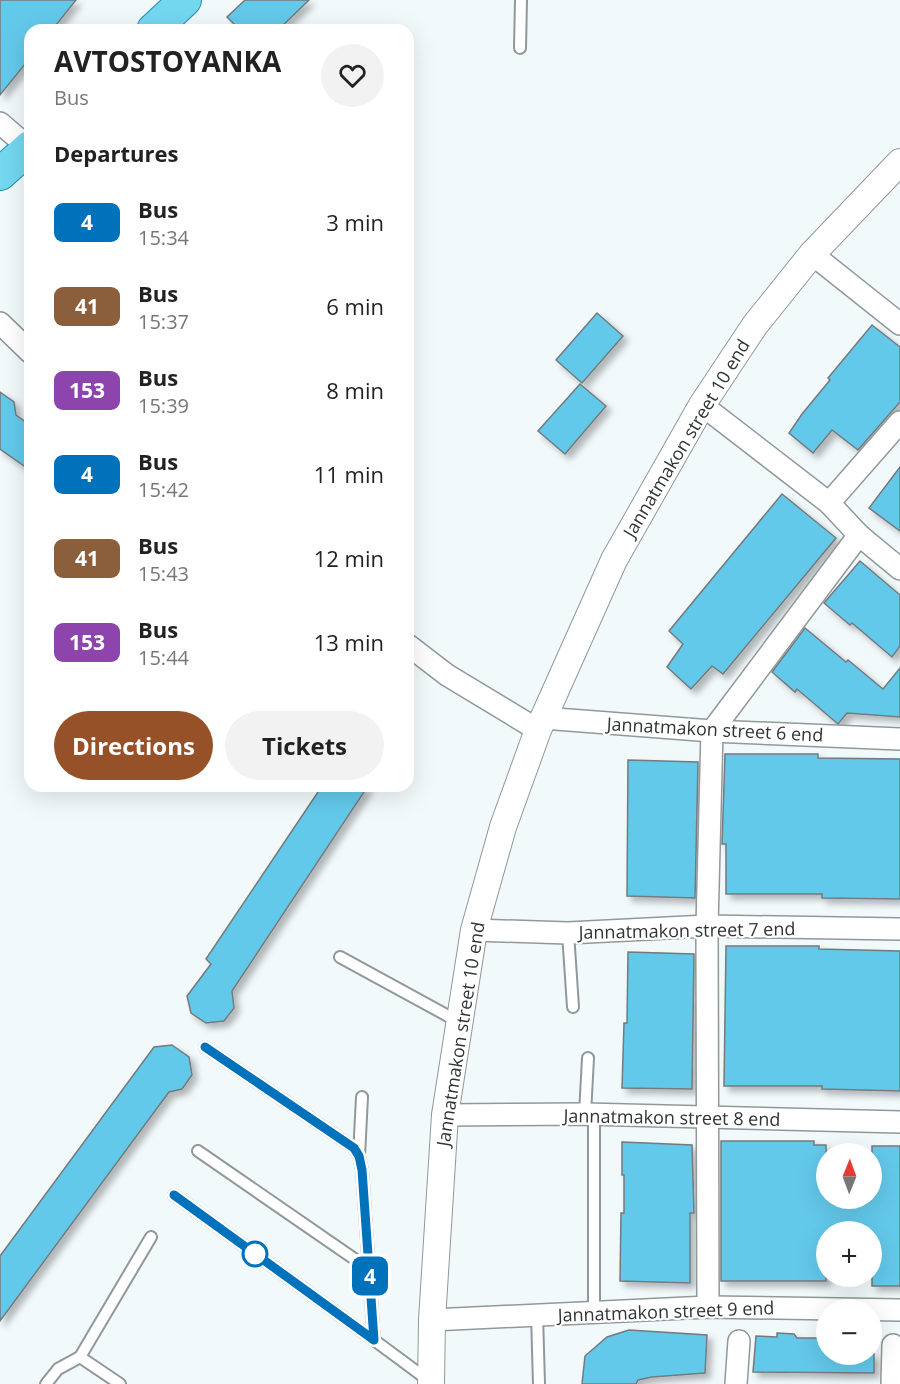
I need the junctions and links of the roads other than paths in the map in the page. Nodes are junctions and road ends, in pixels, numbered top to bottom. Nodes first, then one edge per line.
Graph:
1 (185, 0) edge
2 (521, 0) edge
3 (159, 24) edge
4 (520, 48) dead end
5 (0, 123) edge
6 (24, 143) edge
7 (24, 153) edge
8 (900, 162) edge
9 (0, 174) edge
10 (812, 254) junction
11 (0, 323) edge
12 (900, 324) edge
13 (24, 346) edge
14 (702, 405) junction
15 (900, 422) edge
16 (829, 503) junction
17 (859, 535) junction
18 (900, 569) edge
19 (414, 650) edge
20 (541, 724) junction
21 (712, 731) junction
22 (900, 739) edge
23 (707, 926) junction
24 (900, 928) edge
25 (474, 930) junction
26 (568, 933) junction
27 (340, 957) dead end
28 (573, 1007) dead end
29 (459, 1023) junction
30 (205, 1047) dead end
31 (588, 1058) dead end
32 (362, 1097) dead end
33 (589, 1114) junction
34 (445, 1115) junction
35 (707, 1119) junction
36 (900, 1122) edge
37 (198, 1151) dead end
38 (359, 1156) junction
39 (174, 1195) dead end
40 (151, 1237) dead end
41 (369, 1269) junction
42 (708, 1307) junction
43 (900, 1310) edge
44 (594, 1312) junction
45 (537, 1315) junction
46 (432, 1320) junction
47 (374, 1340) junction
48 (739, 1341) dead end
49 (893, 1345) dead end
50 (80, 1357) junction
51 (431, 1383) edge
52 (46, 1384) edge
53 (120, 1384) edge
54 (539, 1384) edge
55 (736, 1384) edge
56 (892, 1384) edge

1 - 3 main road
2 - 4 lane
5 - 6 street
7 - 9 main road
8 - 10 street, Jannatmakon street 10 end
10 - 12 street
10 - 14 street, Jannatmakon street 10 end
11 - 13 street
14 - 16 street
14 - 20 street, Jannatmakon street 10 end
15 - 16 street
16 - 17 street
17 - 18 street
17 - 21 street
19 - 20 street
20 - 21 street, Jannatmakon street 6 end
20 - 25 street, Jannatmakon street 10 end
21 - 22 street, Jannatmakon street 6 end
21 - 23 street
23 - 24 street, Jannatmakon street 7 end
23 - 26 street, Jannatmakon street 7 end
23 - 35 street
25 - 26 street, Jannatmakon street 7 end
25 - 29 street, Jannatmakon street 10 end
26 - 28 lane
27 - 29 lane
29 - 34 street, Jannatmakon street 10 end
30 - 38 lane
31 - 33 lane
32 - 38 lane
33 - 34 street, Jannatmakon street 8 end
33 - 35 street, Jannatmakon street 8 end
33 - 44 lane
34 - 46 street, Jannatmakon street 10 end
35 - 36 street, Jannatmakon street 8 end
35 - 42 street
37 - 41 lane
38 - 41 lane
39 - 47 lane
40 - 50 lane
41 - 47 lane
42 - 43 street, Jannatmakon street 9 end
42 - 44 street, Jannatmakon street 9 end
44 - 45 street, Jannatmakon street 9 end
45 - 46 street, Jannatmakon street 9 end
45 - 54 lane
46 - 51 street, Jannatmakon street 10 end
47 - 51 lane
48 - 55 street
49 - 56 street
50 - 52 lane
50 - 53 lane

